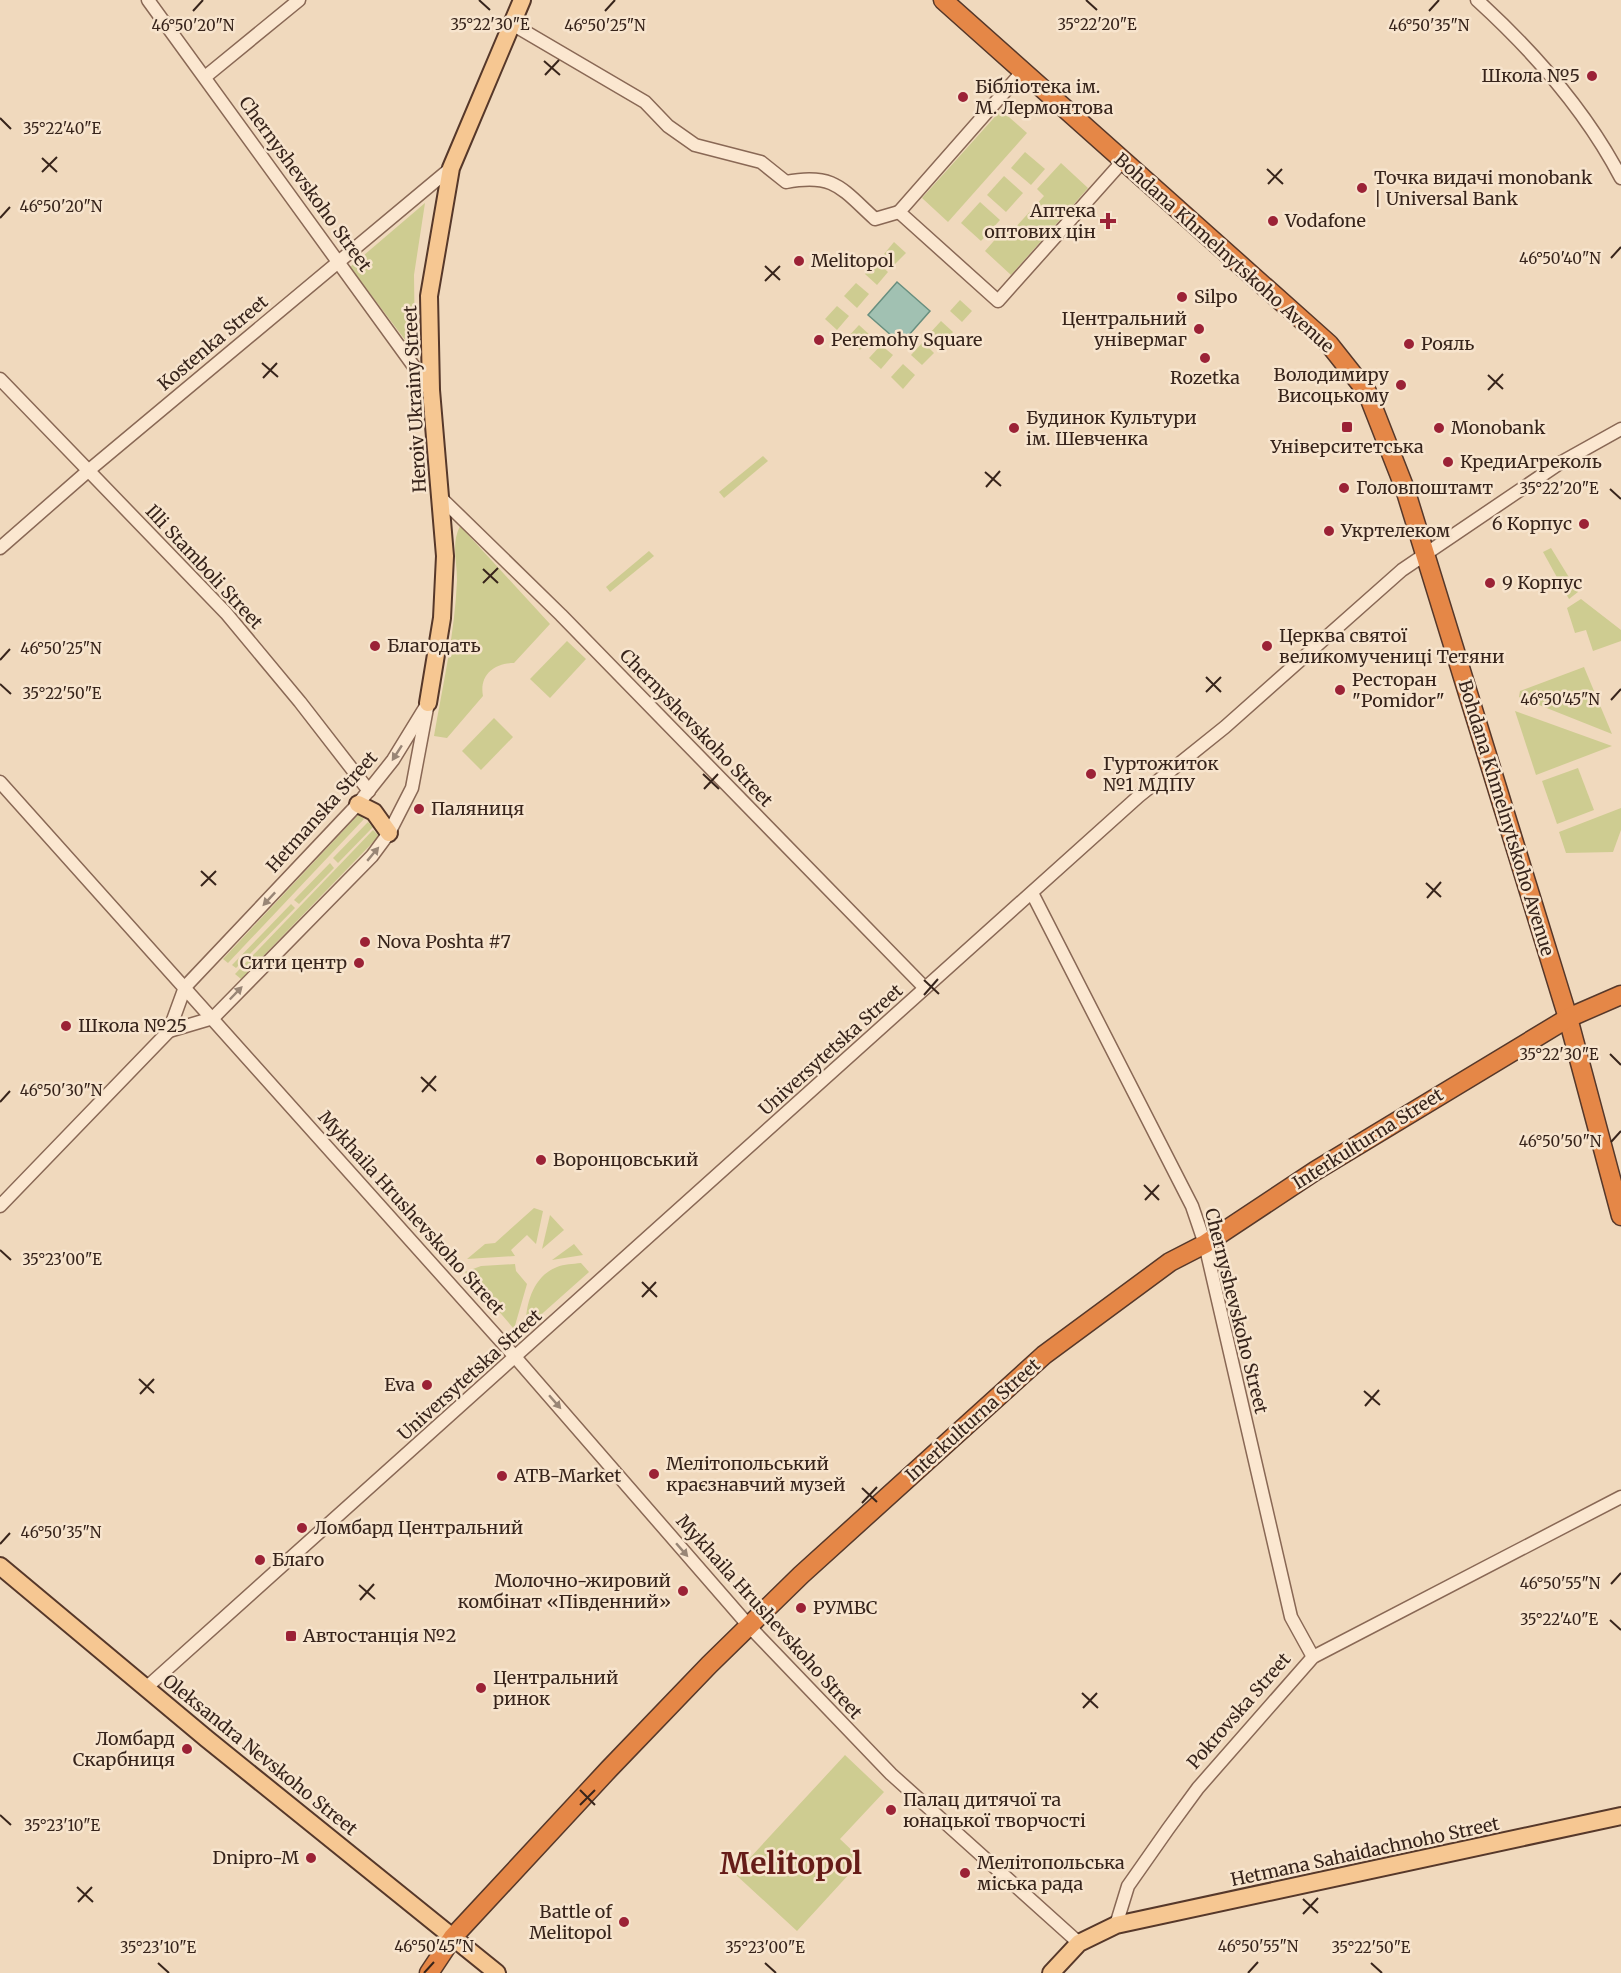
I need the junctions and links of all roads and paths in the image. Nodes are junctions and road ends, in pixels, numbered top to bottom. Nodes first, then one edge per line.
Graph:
1 (148, 0) edge
2 (299, 0) edge
3 (522, 0) edge
4 (943, 0) edge
5 (1478, 0) edge
6 (512, 24) junction
7 (1023, 71) junction
8 (205, 77) junction
9 (1122, 162) junction
10 (451, 168) junction
11 (1621, 178) edge
12 (898, 212) junction
13 (339, 261) junction
14 (0, 379) edge
15 (431, 390) junction
16 (1621, 429) edge
17 (88, 471) junction
18 (439, 496) junction
19 (0, 548) edge
20 (1424, 554) junction
21 (428, 703) junction
22 (0, 782) edge
23 (363, 797) junction
24 (389, 833) junction
25 (1032, 893) junction
26 (185, 987) junction
27 (925, 988) junction
28 (1621, 995) edge
29 (213, 1018) junction
30 (1568, 1018) junction
31 (169, 1031) junction
32 (0, 1206) edge
33 (1621, 1216) edge
34 (1205, 1244) junction
35 (516, 1358) junction
36 (1621, 1497) edge
37 (0, 1566) edge
38 (749, 1626) junction
39 (1312, 1657) junction
40 (147, 1687) junction
41 (1621, 1816) edge
42 (1116, 1925) junction
43 (453, 1937) junction
44 (1079, 1943) junction
45 (429, 1973) edge
46 (497, 1973) edge
47 (1051, 1973) edge

1 - 8 street, Chernyshevskoho Street
2 - 8 street
3 - 6 main road, Heroiv Ukrainy Street
4 - 7 highway, Bohdana Khmelnytskoho Avenue
5 - 11 street
6 - 10 main road, Heroiv Ukrainy Street
6 - 12 street
7 - 9 highway, Bohdana Khmelnytskoho Avenue
7 - 12 street
8 - 13 street, Chernyshevskoho Street
9 - 12 street
9 - 20 highway, Bohdana Khmelnytskoho Avenue
10 - 13 street, Kostenka Street
10 - 15 main road, Heroiv Ukrainy Street
13 - 15 street, Chernyshevskoho Street
13 - 17 street, Kostenka Street
14 - 17 street, Illi Stamboli Street
15 - 18 main road, Heroiv Ukrainy Street
16 - 20 street, Universytetska Street
17 - 19 street, Kostenka Street
17 - 23 street, Illi Stamboli Street
18 - 21 main road, Heroiv Ukrainy Street
18 - 27 street, Chernyshevskoho Street
20 - 25 street, Universytetska Street
20 - 30 highway, Bohdana Khmelnytskoho Avenue
21 -> 23 street, Hetmanska Street
21 - 24 street, Hetmanska Street
22 - 26 street, Mykhaila Hrushevskoho Street
23 - 24 main road
23 -> 26 street, Hetmanska Street
29 -> 24 street, Hetmanska Street
25 - 27 street, Universytetska Street
25 - 34 street, Chernyshevskoho Street
26 - 29 street, Mykhaila Hrushevskoho Street
26 - 31 street, Hetmanska Street
27 - 35 street, Universytetska Street
28 - 30 highway, Interkulturna Street
29 - 31 street, Hetmanska Street
29 - 35 street, Mykhaila Hrushevskoho Street
30 - 33 highway, Bohdana Khmelnytskoho Avenue
30 - 34 highway, Interkulturna Street
31 - 32 street, Hetmanska Street
34 - 38 highway, Interkulturna Street
34 - 39 street, Chernyshevskoho Street
35 -> 38 street, Mykhaila Hrushevskoho Street
35 - 40 street, Universytetska Street
36 - 39 street, Pokrovska Street
37 - 40 main road, Oleksandra Nevskoho Street
38 - 43 highway, Interkulturna Street
38 - 44 street, Mykhaila Hrushevskoho Street
39 - 42 street, Pokrovska Street
40 - 43 main road, Oleksandra Nevskoho Street
41 - 42 main road, Hetmana Sahaidachnoho Street
42 - 44 main road
43 - 45 highway, Interkulturna Street
43 - 46 main road, Oleksandra Nevskoho Street
44 - 47 main road

